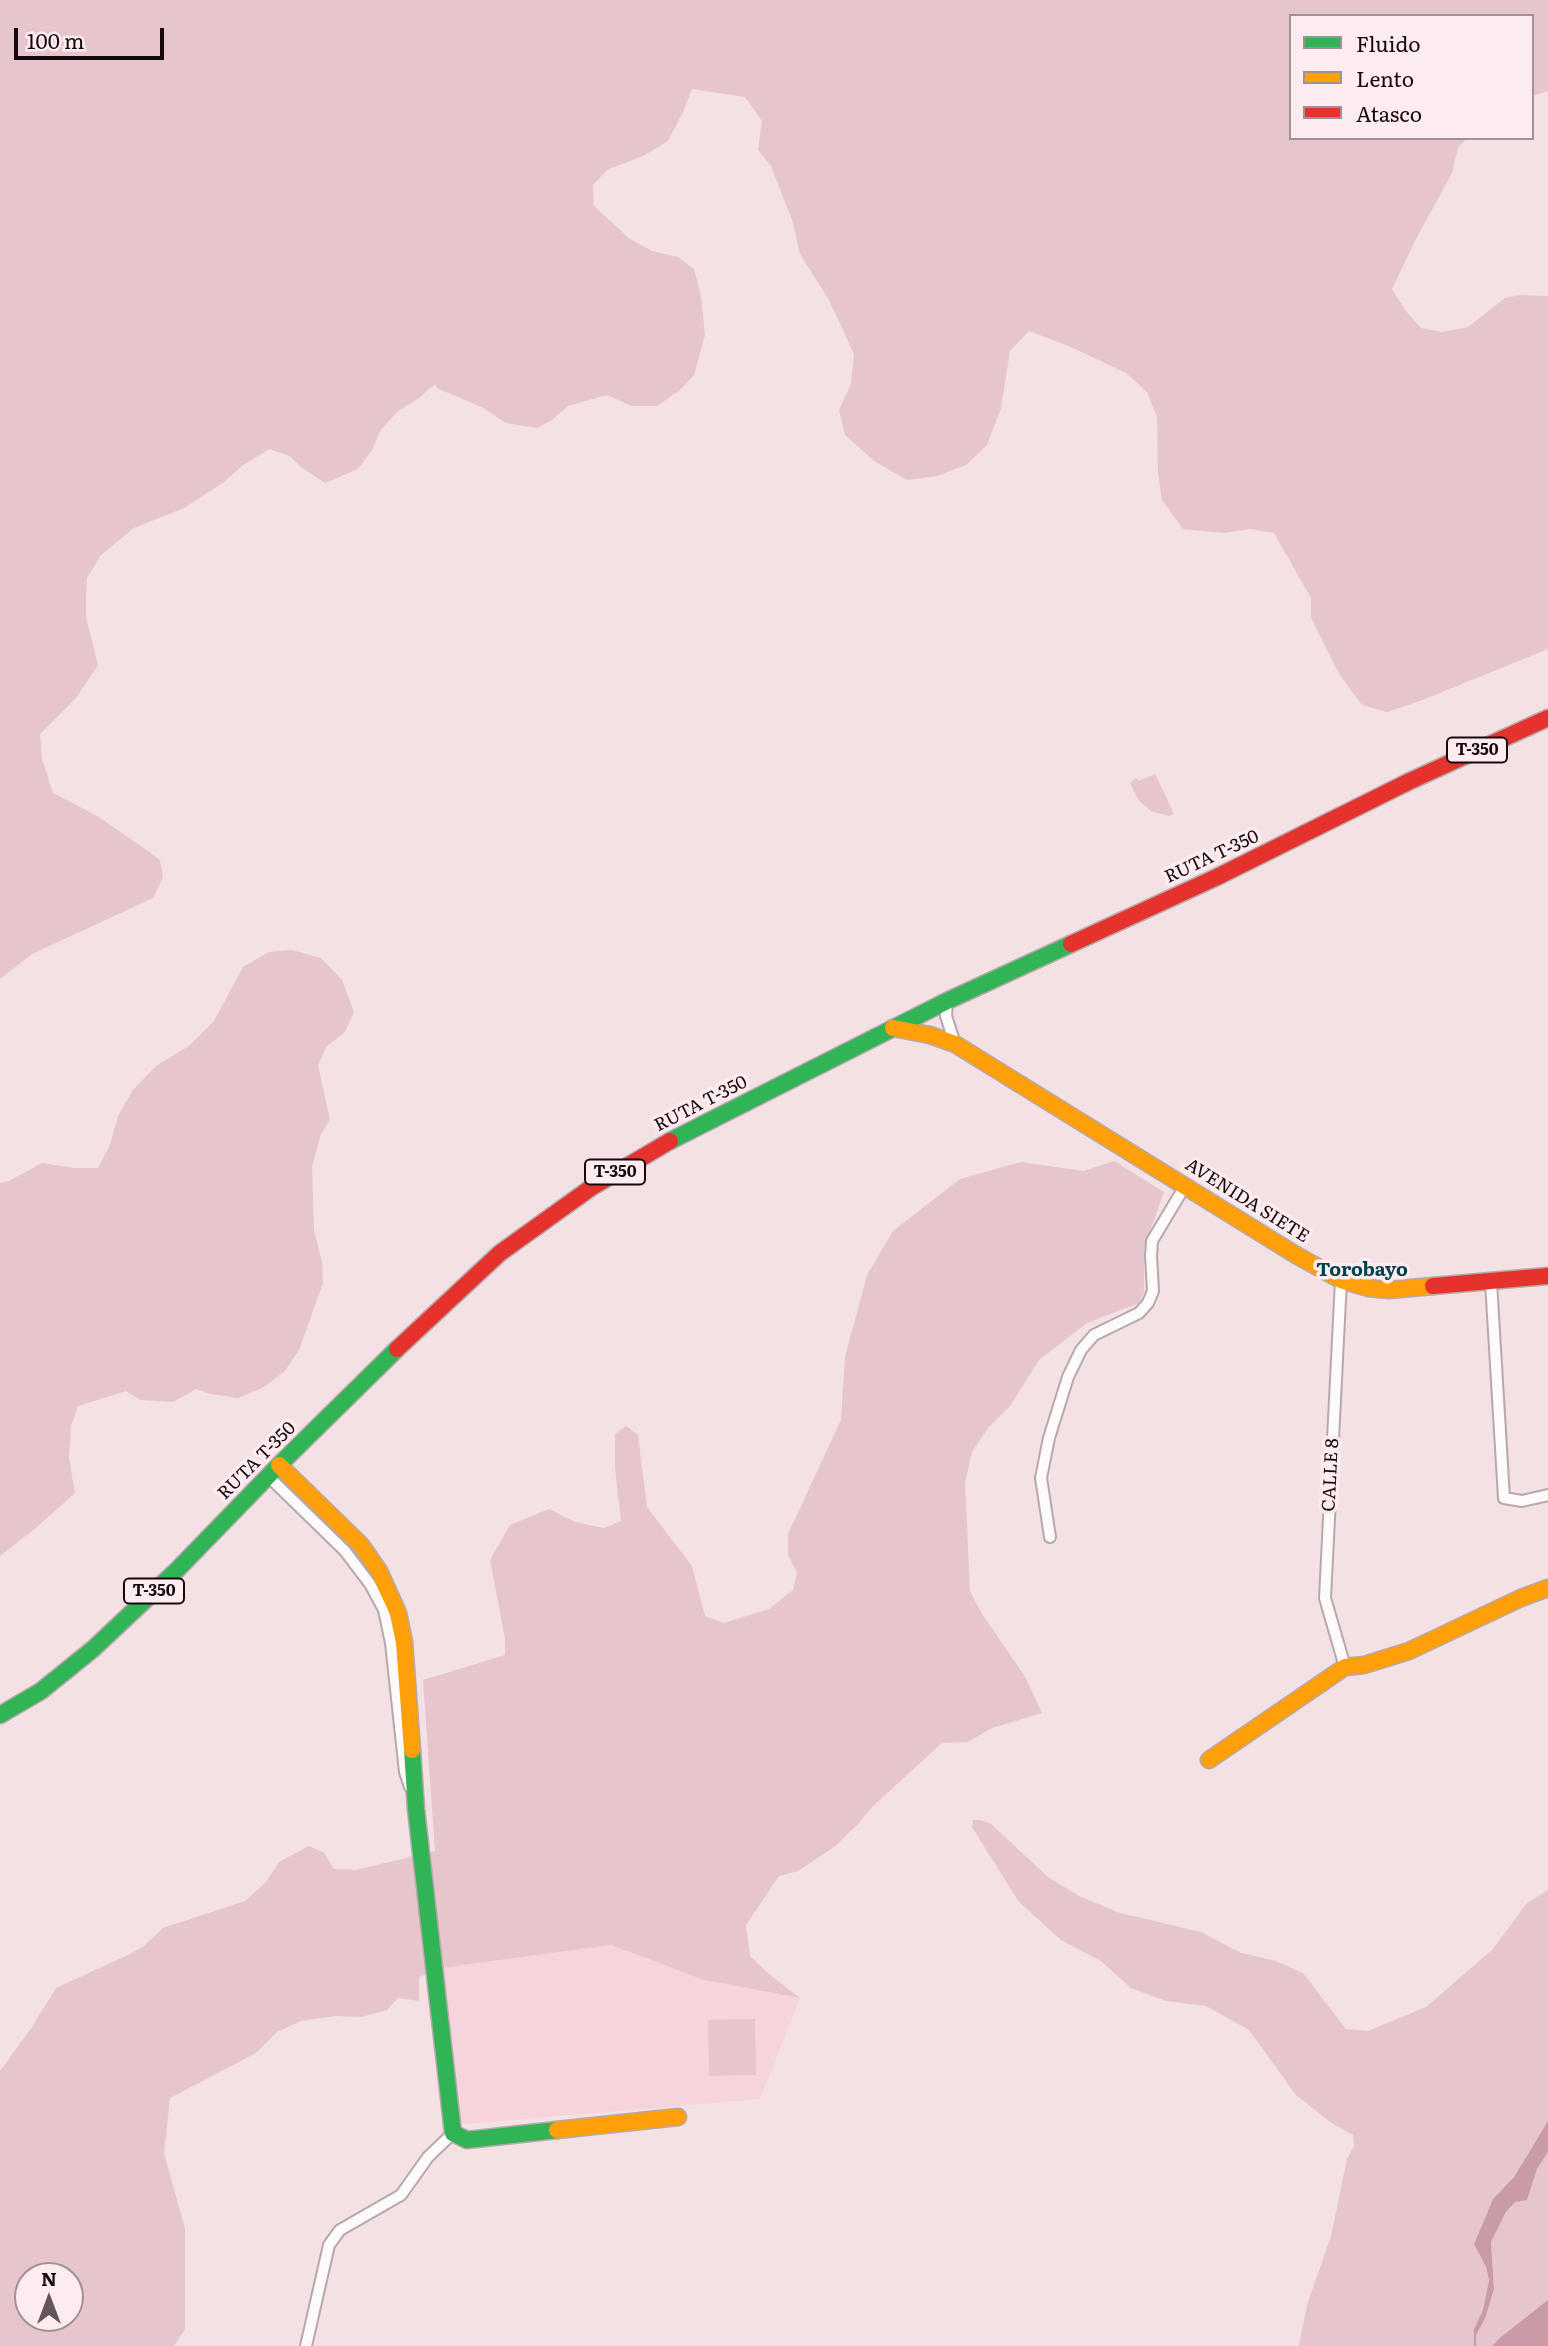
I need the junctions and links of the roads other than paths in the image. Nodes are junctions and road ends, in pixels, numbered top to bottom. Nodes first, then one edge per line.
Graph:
1 (1548, 718) edge
2 (947, 1001) junction
3 (893, 1028) junction
4 (955, 1044) junction
5 (1185, 1186) junction
6 (1548, 1276) edge
7 (1341, 1280) junction
8 (1492, 1282) junction
9 (273, 1470) junction
10 (1548, 1495) edge
11 (1050, 1537) dead end
12 (1548, 1588) edge
13 (1345, 1667) junction
14 (0, 1715) edge
15 (1209, 1760) dead end
16 (678, 2117) dead end
17 (453, 2133) junction
18 (306, 2346) edge

1 - 2 street, RUTA T-350 / T-350
2 - 3 street, RUTA T-350 / T-350
2 - 4 street
3 - 4 street, AVENIDA SIETE
3 - 9 street, RUTA T-350 / T-350
4 - 5 street, AVENIDA SIETE
5 - 7 street, AVENIDA SIETE
5 - 11 street
6 - 8 street, AVENIDA SIETE
7 - 8 street, AVENIDA SIETE
7 - 13 street, CALLE 8
8 - 10 street
9 - 14 street, RUTA T-350 / T-350
9 - 17 street
12 - 13 street
13 - 15 street
16 - 17 street
17 - 18 street

